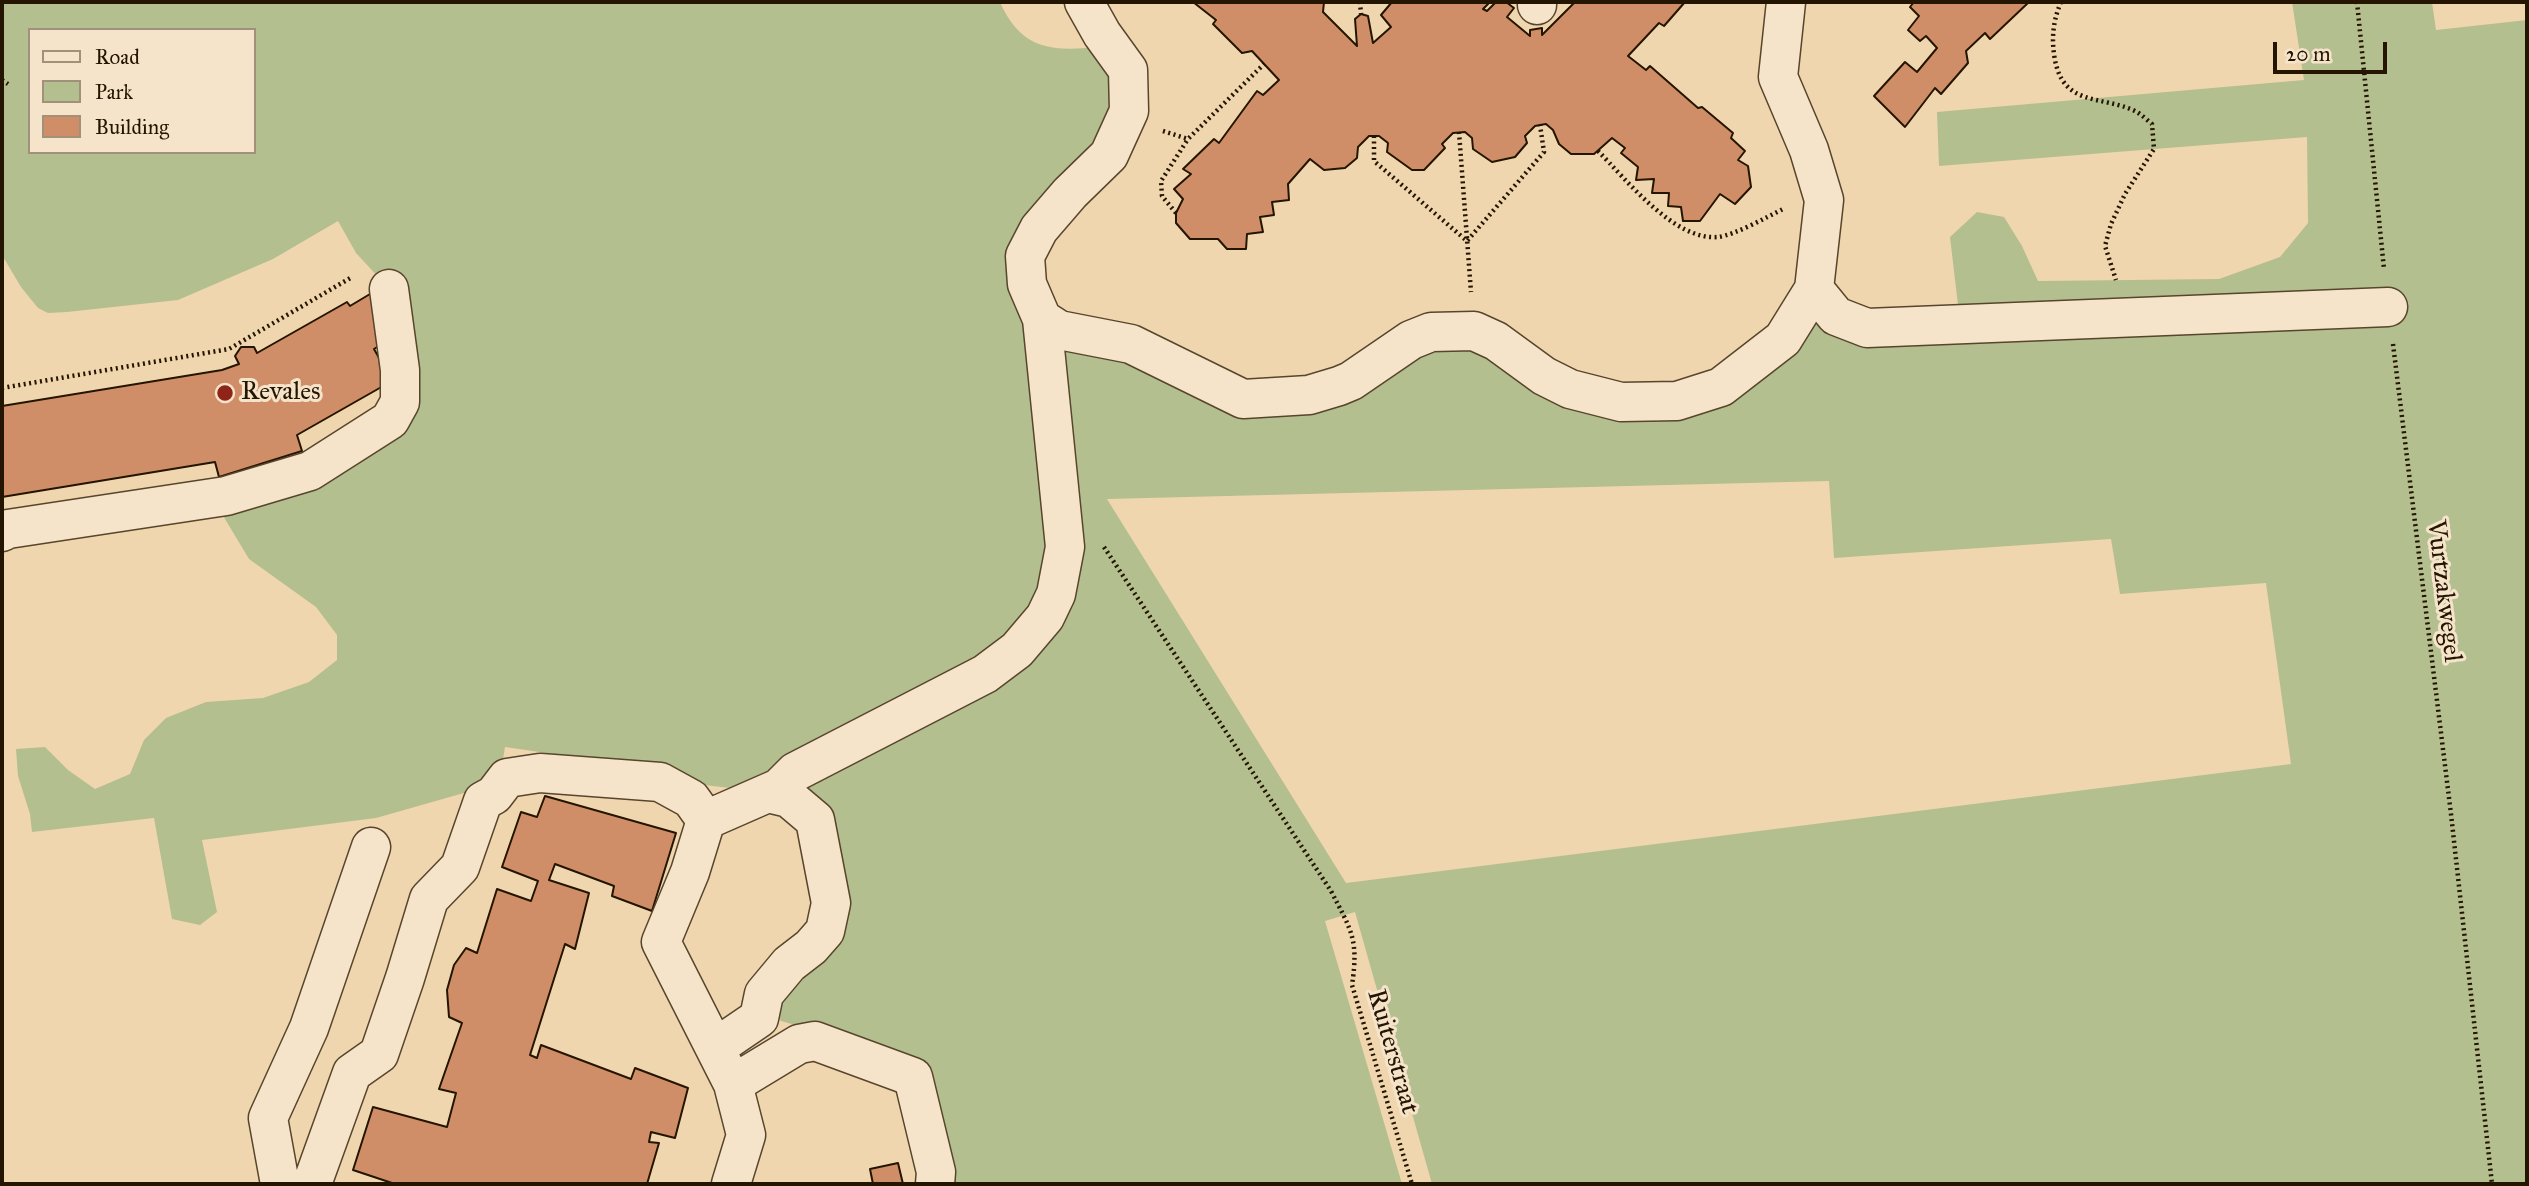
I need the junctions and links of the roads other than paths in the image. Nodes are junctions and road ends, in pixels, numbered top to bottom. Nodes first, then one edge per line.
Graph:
1 (1084, 2) edge
2 (1786, 2) edge
3 (389, 289) road end
4 (1814, 289) junction
5 (2388, 307) road end
6 (1042, 319) junction
7 (2, 532) edge
8 (768, 793) junction
9 (706, 820) junction
10 (371, 847) dead end
11 (759, 1018) junction
12 (809, 1042) junction
13 (715, 1048) junction
14 (733, 1084) junction
15 (280, 1184) edge
16 (312, 1184) edge
17 (731, 1184) edge
18 (935, 1184) edge

1 - 6 lane
2 - 4 lane
3 - 7 lane
4 - 5 lane
4 - 6 lane
6 - 8 lane
8 - 9 lane
8 - 11 lane
9 - 13 lane
9 - 16 lane
10 - 15 lane
11 - 12 lane
11 - 13 lane
12 - 14 lane
12 - 18 lane
13 - 14 lane
14 - 17 lane

